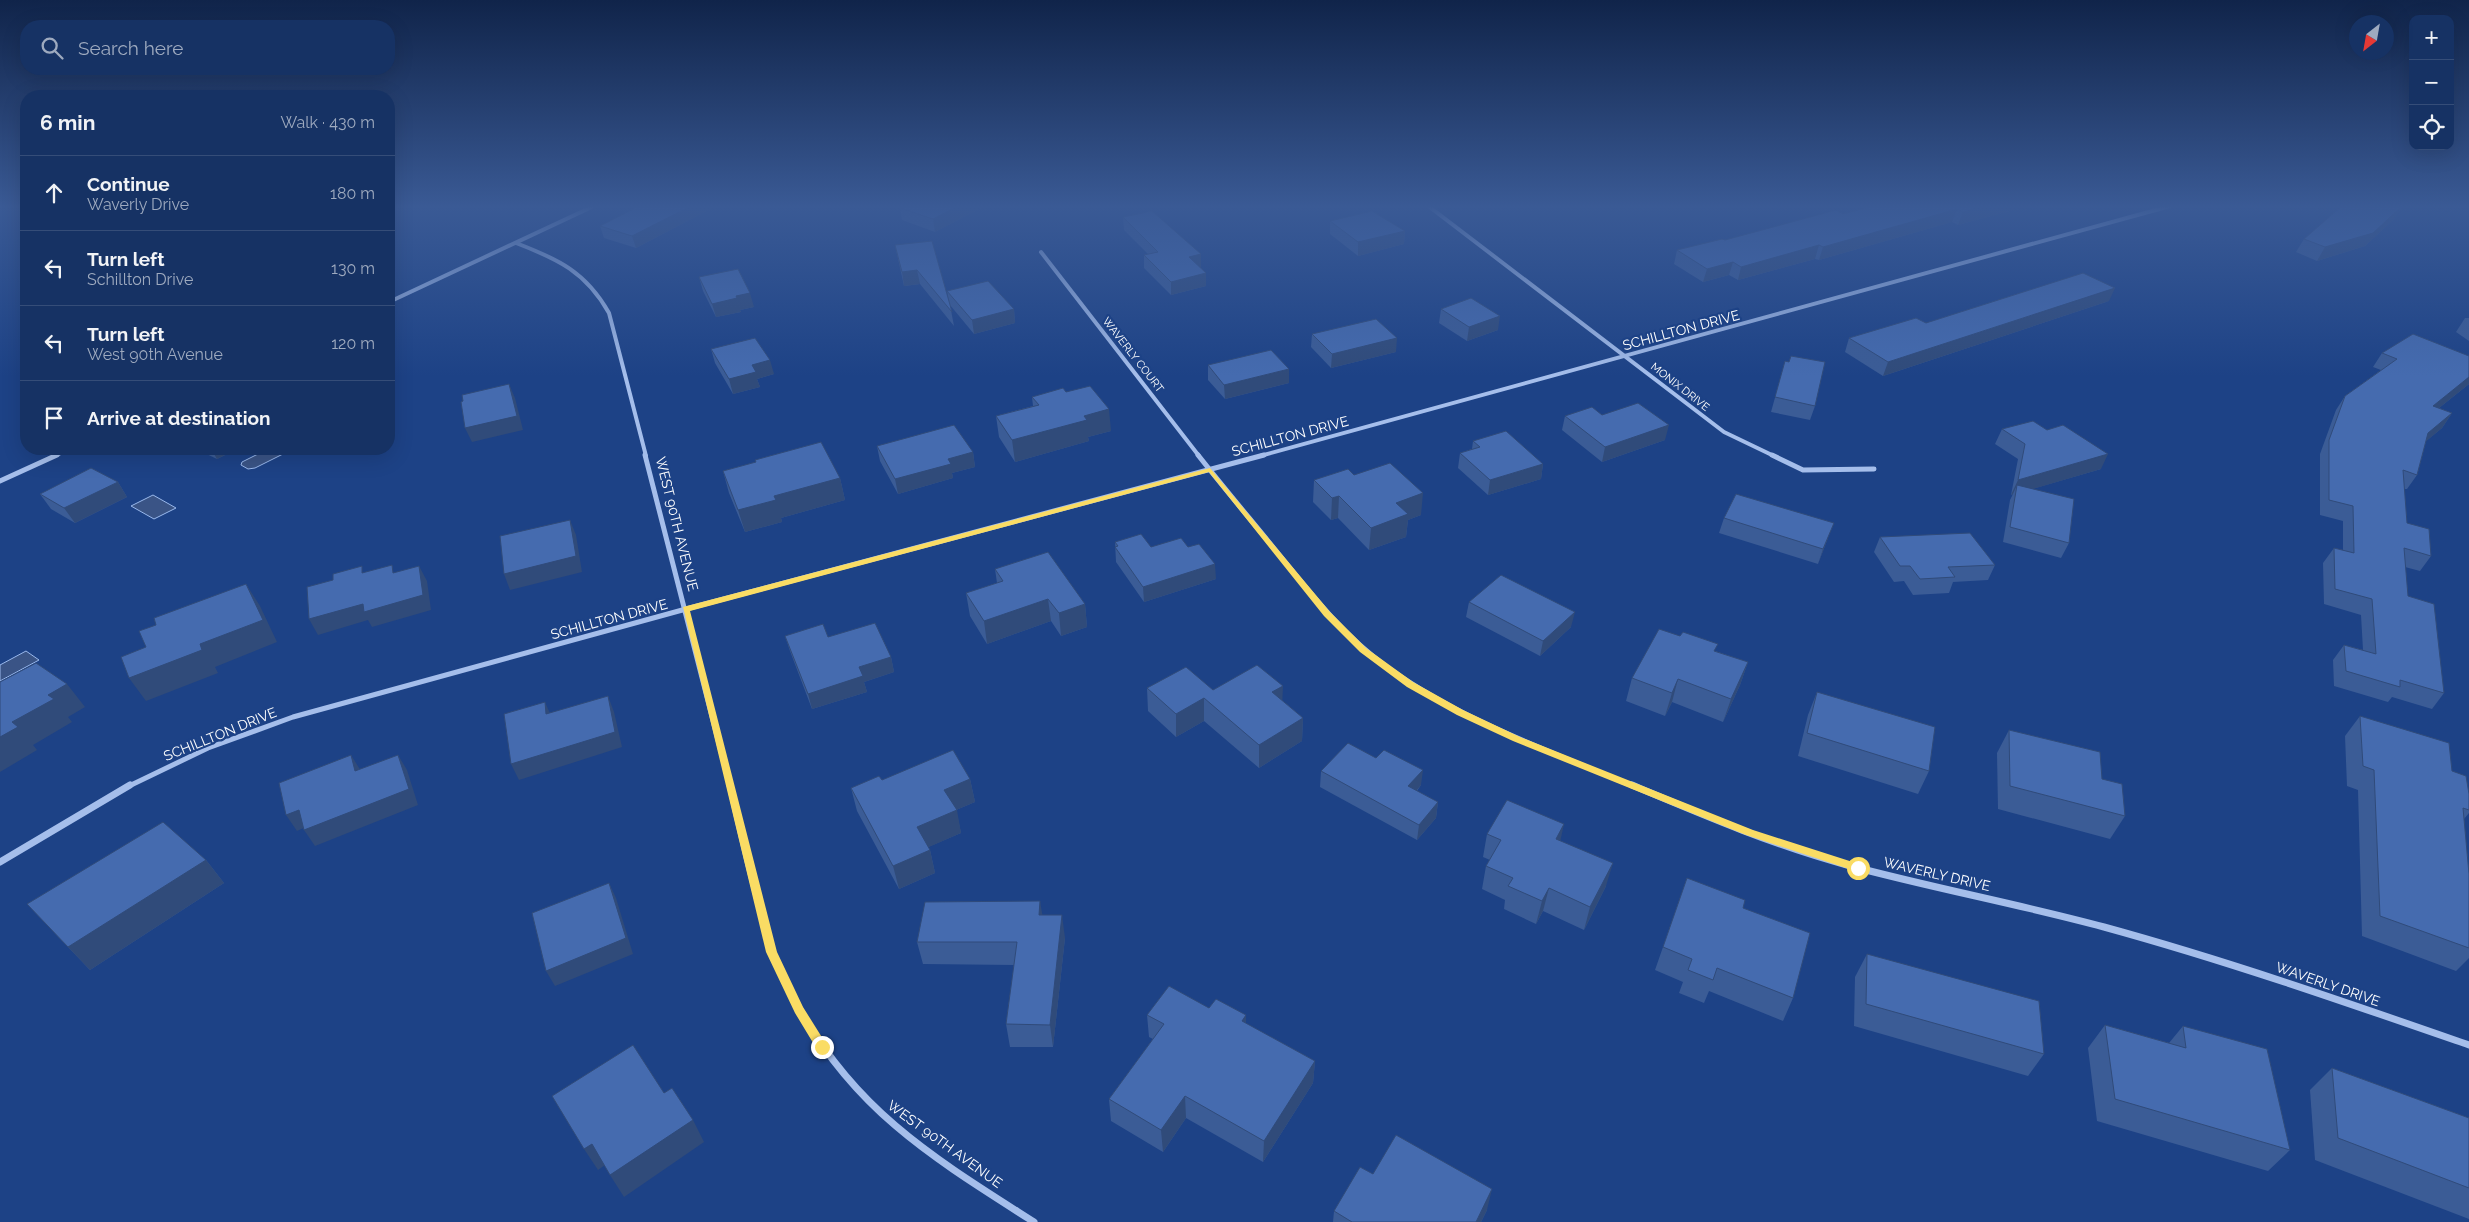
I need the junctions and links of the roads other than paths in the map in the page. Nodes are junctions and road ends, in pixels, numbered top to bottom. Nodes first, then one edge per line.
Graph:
1 (475, 262) edge
2 (562, 262) edge
3 (1049, 262) edge
4 (1503, 262) edge
5 (1967, 262) edge
6 (395, 299) edge
7 (1627, 356) junction
8 (57, 455) edge
9 (1874, 469) dead end
10 (1210, 470) junction
11 (0, 481) edge
12 (686, 609) junction
13 (0, 862) edge
14 (2469, 1045) edge
15 (1034, 1222) edge

1 - 6 street
2 - 12 street, WEST 90TH AVENUE
3 - 10 street, WAVERLY COURT
4 - 7 street, MONIX DRIVE
5 - 7 street, SCHILLTON DRIVE
7 - 9 street, MONIX DRIVE
7 - 10 street, SCHILLTON DRIVE
8 - 11 street
10 - 12 street, SCHILLTON DRIVE
10 - 14 street, WAVERLY DRIVE
12 - 13 street, SCHILLTON DRIVE
12 - 15 street, WEST 90TH AVENUE

